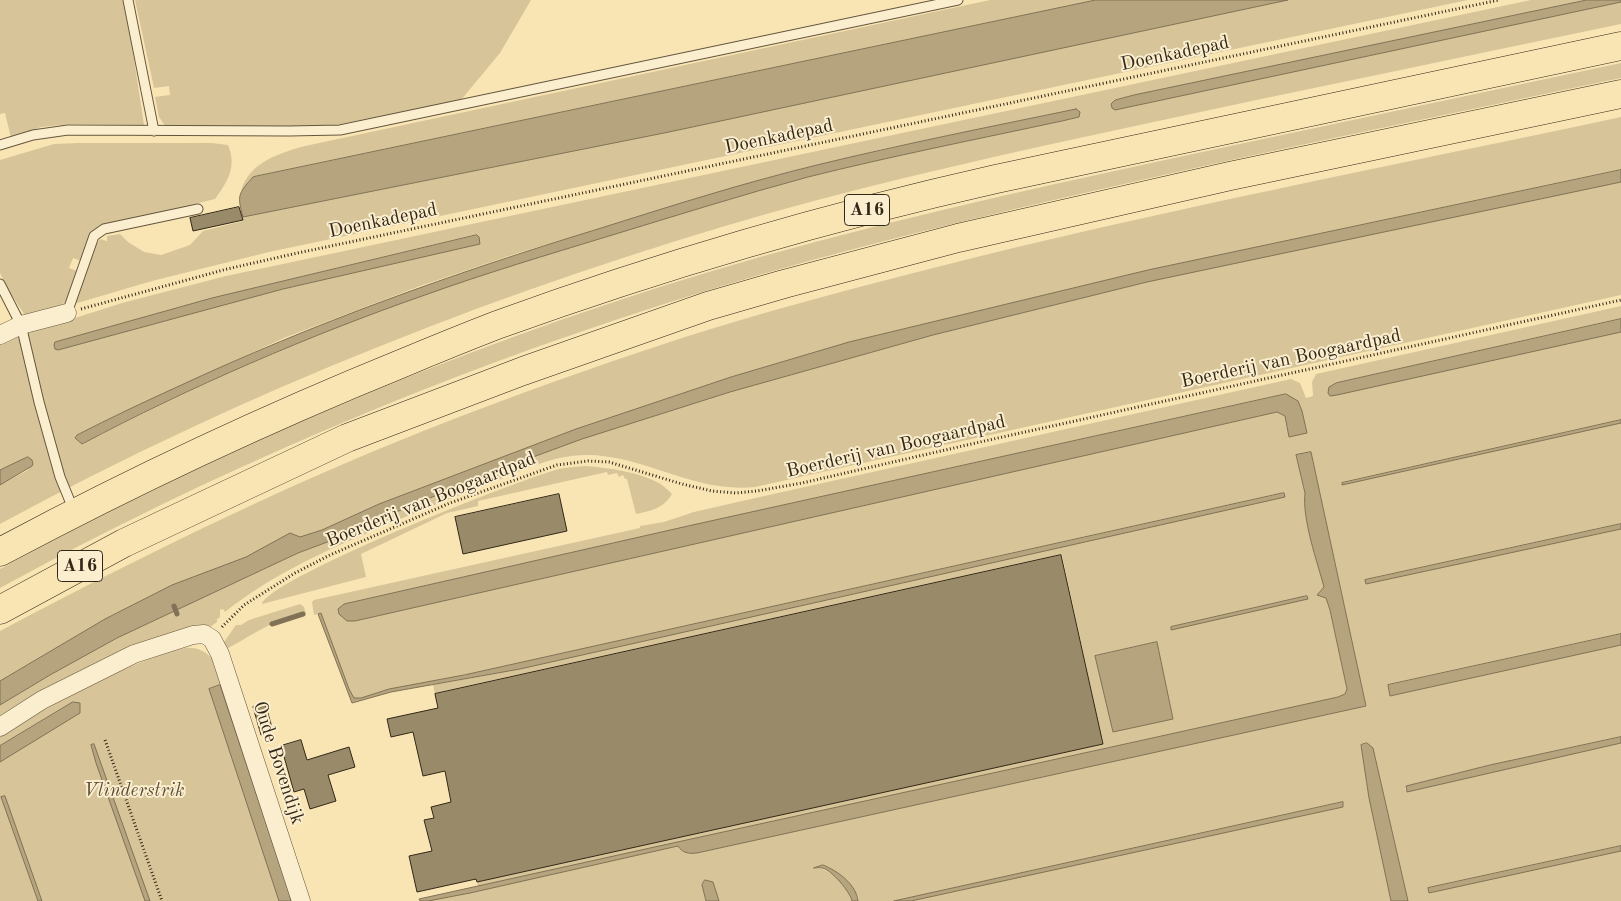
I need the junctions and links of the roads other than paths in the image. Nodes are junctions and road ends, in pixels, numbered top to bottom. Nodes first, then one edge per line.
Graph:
1 (128, 0) edge
2 (958, 0) edge
3 (1621, 46) edge
4 (1621, 94) edge
5 (154, 131) junction
6 (0, 144) edge
7 (198, 209) dead end
8 (0, 284) edge
9 (67, 313) joint
10 (21, 325) junction
11 (0, 335) edge
12 (74, 512) junction
13 (0, 552) edge
14 (0, 610) edge
15 (0, 727) edge
16 (302, 901) edge

1 - 5 lane
2 - 5 lane
3 - 12 highway, A16
4 - 14 highway, A16
5 - 6 lane
7 - 9 lane
8 - 10 lane
9 - 10 street
10 - 11 street
10 - 12 lane
12 - 13 highway, A16
15 - 16 street, Oude Bovendijk

